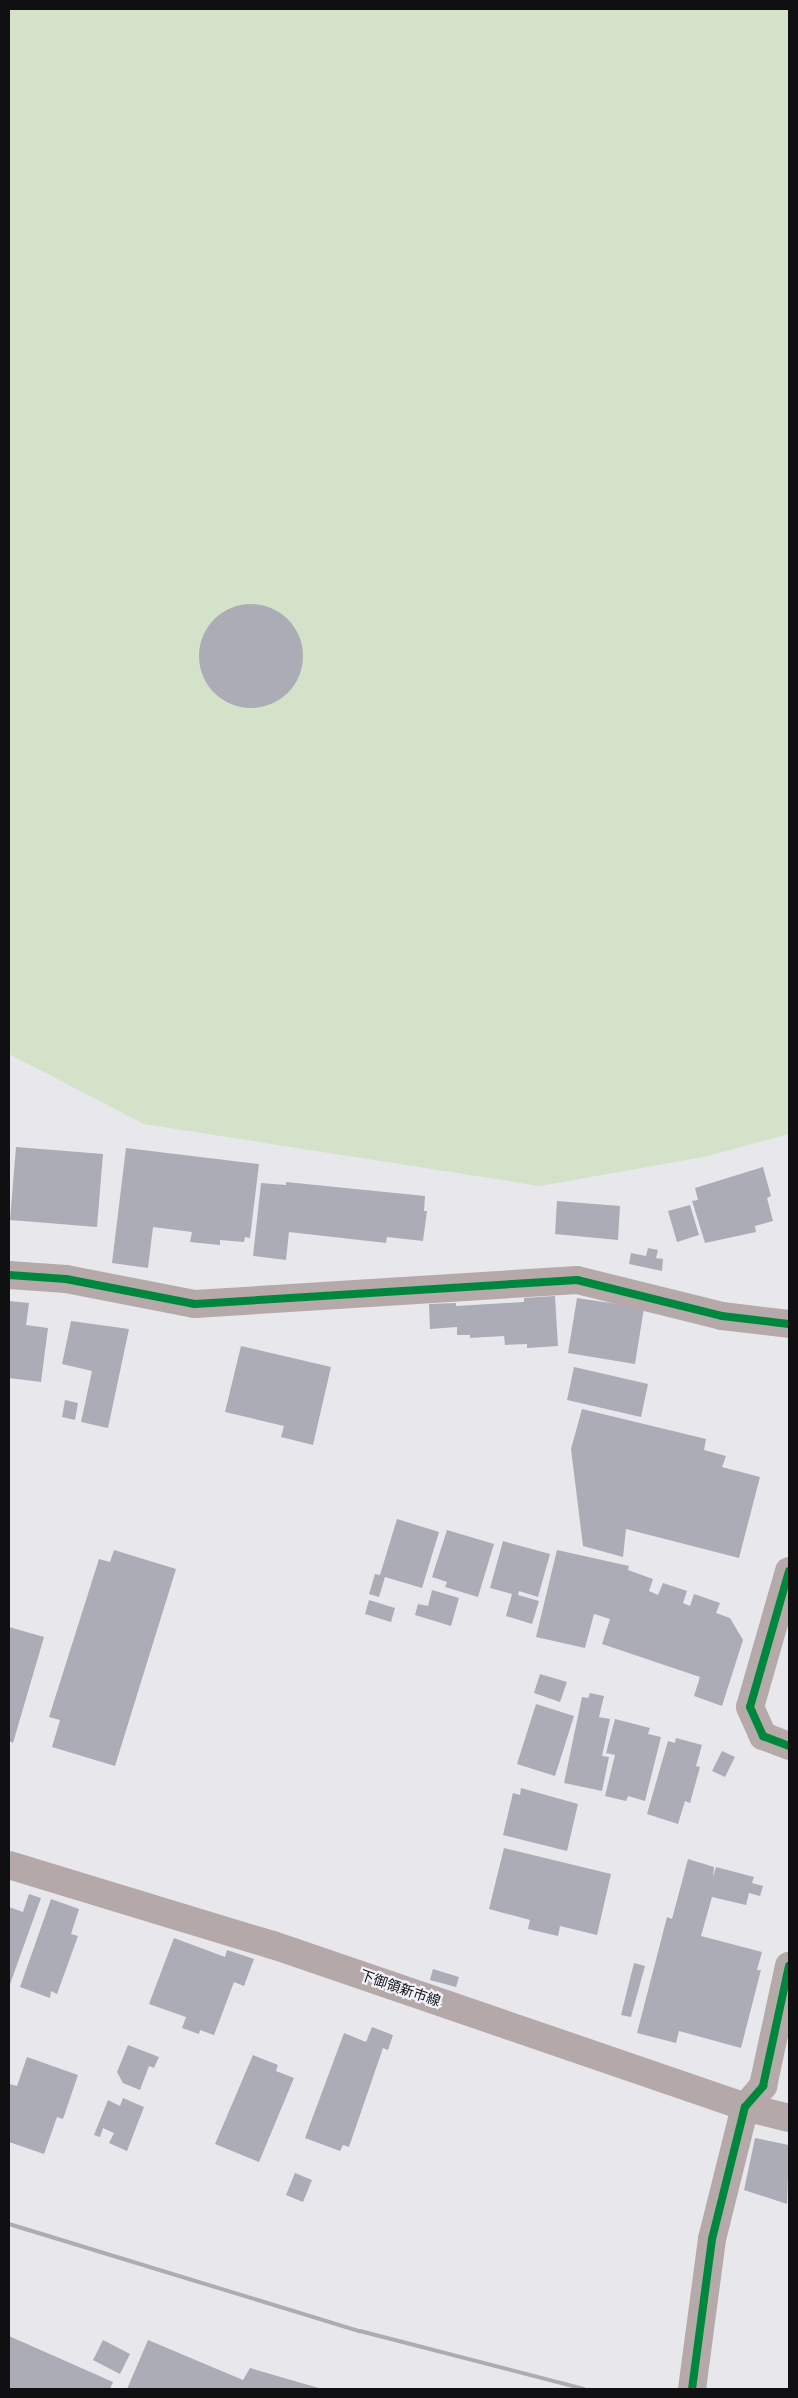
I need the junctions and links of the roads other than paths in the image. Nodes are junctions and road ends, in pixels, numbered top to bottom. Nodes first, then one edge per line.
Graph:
1 (9, 1275) edge
2 (789, 1324) edge
3 (789, 1571) edge
4 (789, 1746) edge
5 (9, 1865) edge
6 (789, 1966) edge
7 (745, 2107) junction
8 (789, 2118) edge
9 (692, 2389) edge

1 - 2 street
3 - 4 street
5 - 7 main road, 下御領新市線
6 - 7 street
7 - 8 main road, 下御領新市線
7 - 9 street

